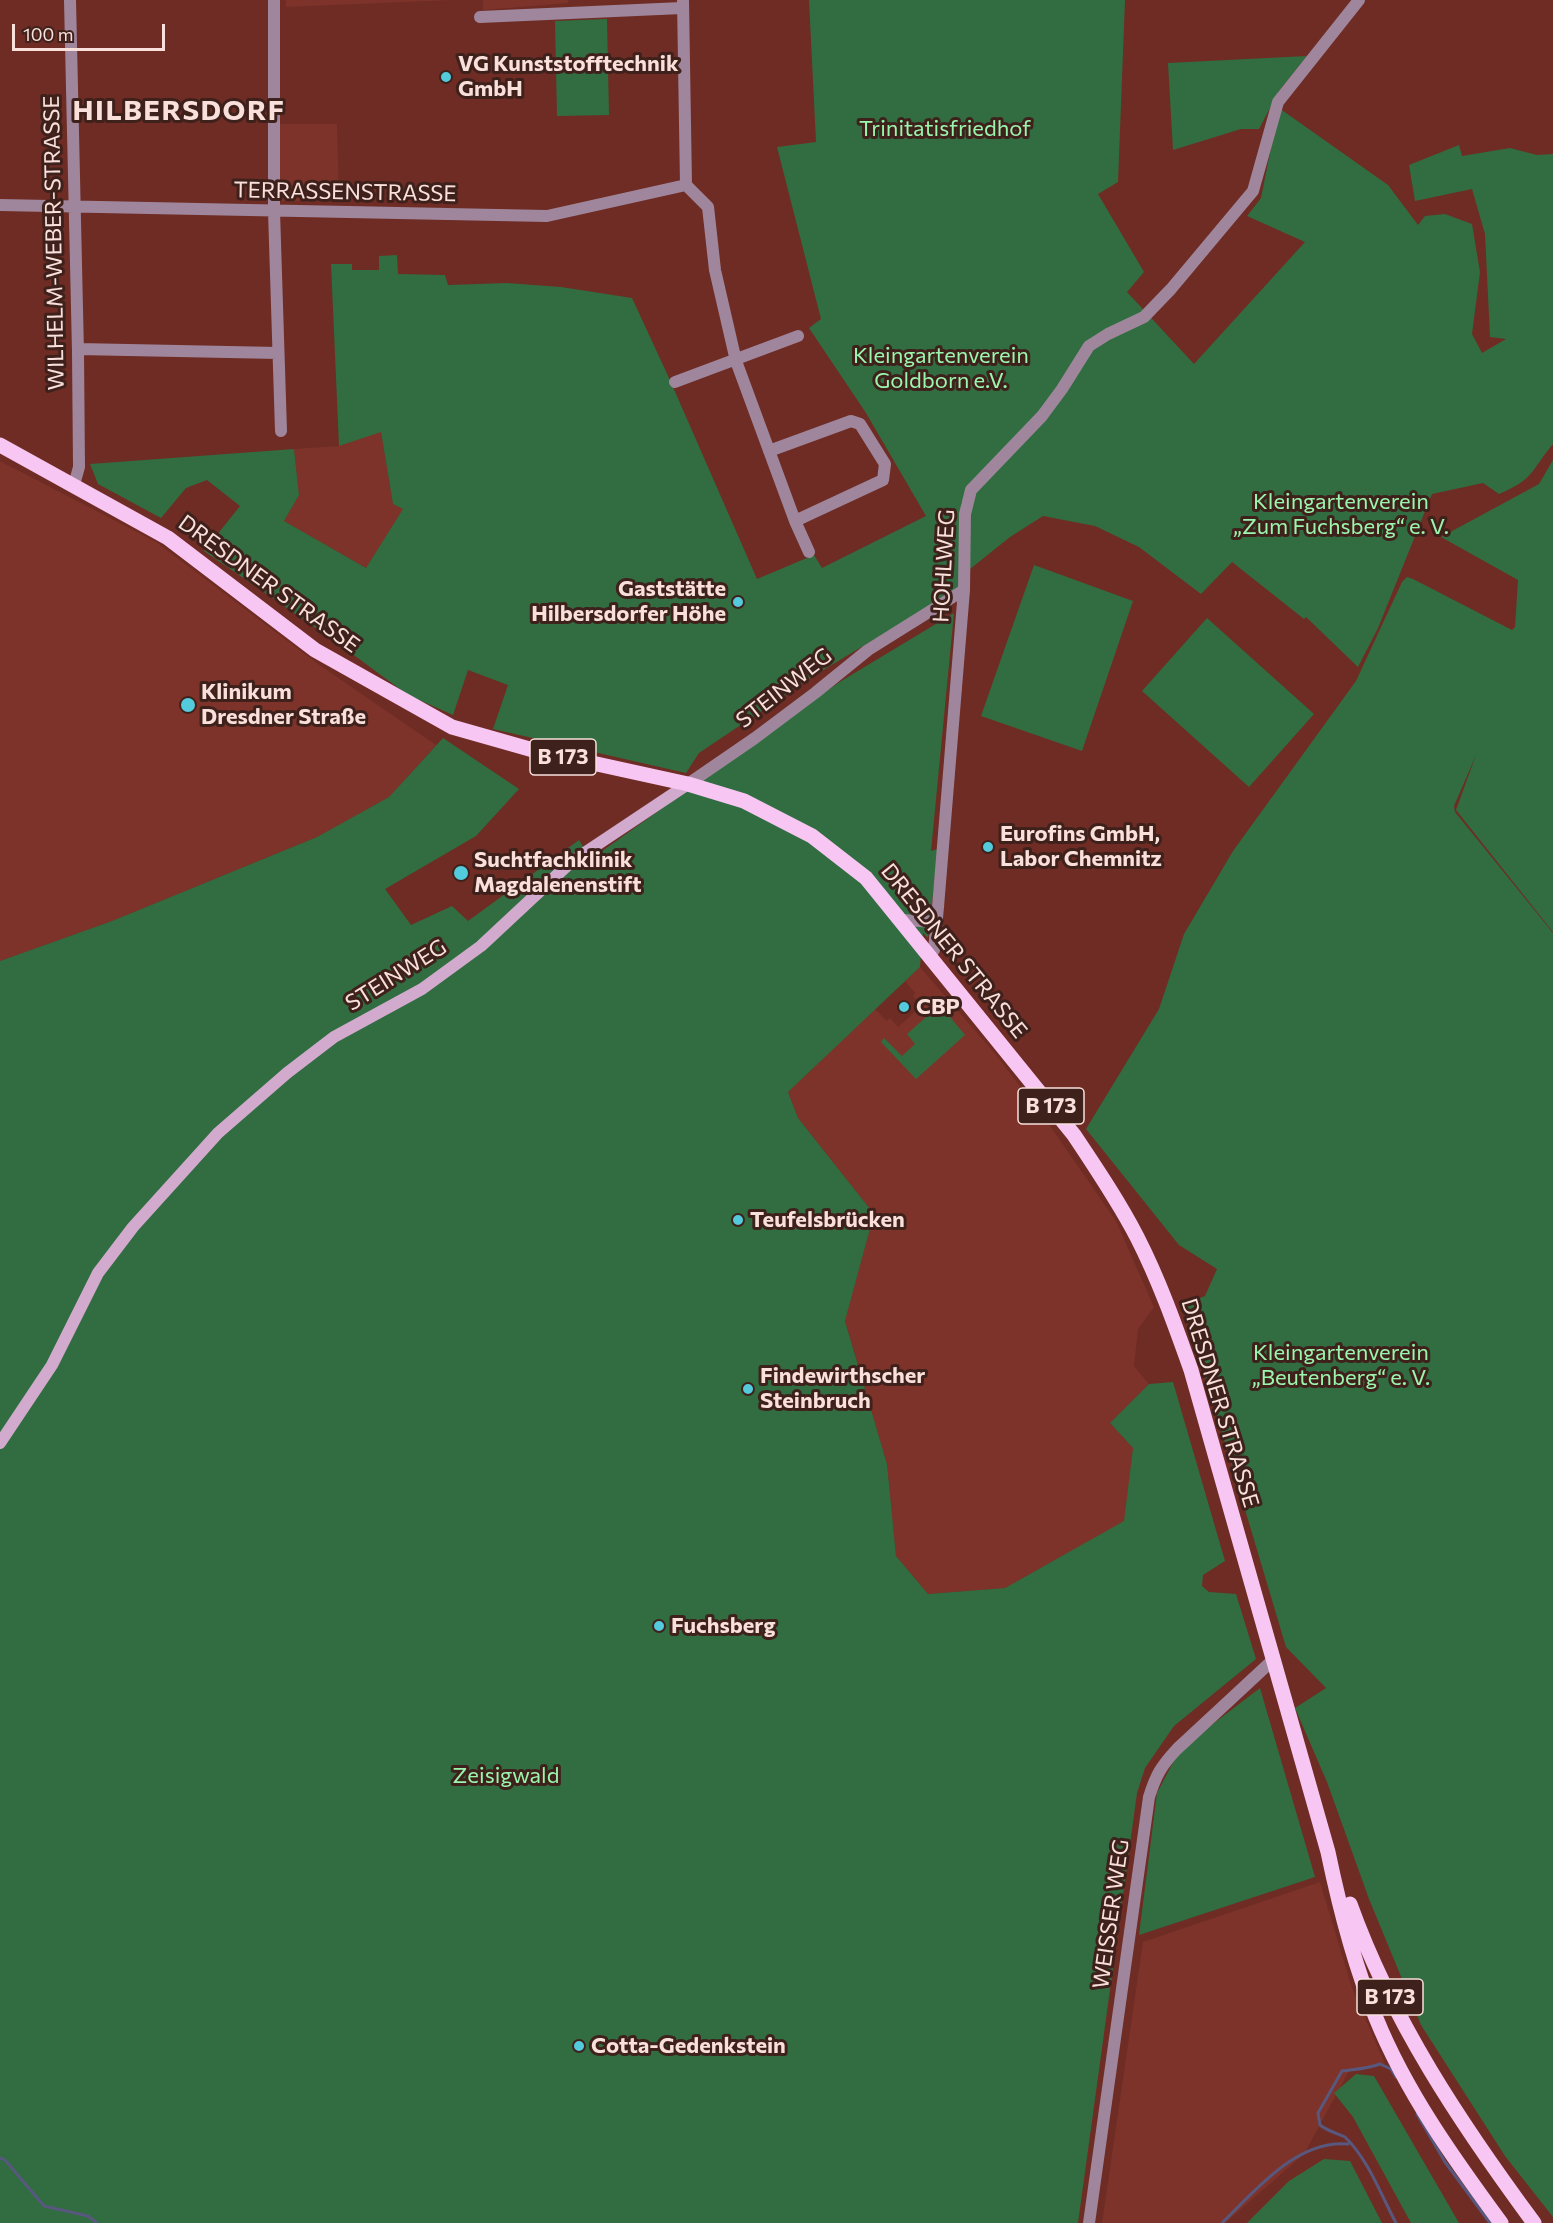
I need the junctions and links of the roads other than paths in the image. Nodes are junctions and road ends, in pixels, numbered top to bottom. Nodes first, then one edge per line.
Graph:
1 (70, 0) edge
2 (274, 0) edge
3 (1359, 0) edge
4 (682, 4) edge
5 (480, 18) dead end
6 (686, 185) junction
7 (0, 205) edge
8 (75, 208) junction
9 (274, 211) junction
10 (798, 336) dead end
11 (78, 349) junction
12 (278, 353) junction
13 (736, 361) junction
14 (675, 382) dead end
15 (281, 431) dead end
16 (0, 445) edge
17 (769, 451) junction
18 (74, 485) junction
19 (795, 521) junction
20 (809, 552) dead end
21 (964, 590) junction
22 (688, 784) junction
23 (902, 920) junction
24 (936, 922) junction
25 (928, 955) junction
26 (0, 1443) edge
27 (1274, 1659) junction
28 (1328, 1852) junction
29 (1089, 2223) edge
30 (1501, 2223) edge
31 (1534, 2223) edge

1 - 8 street, WILHELM-WEBER-STRASSE
2 - 9 street
3 - 21 street, HOHLWEG
4 - 5 street
4 - 6 street
6 - 9 street, TERRASSENSTRASSE
6 - 13 street
7 - 8 street, TERRASSENSTRASSE
8 - 9 street, TERRASSENSTRASSE
8 - 11 street, WILHELM-WEBER-STRASSE
9 - 12 street
10 - 13 street
11 - 12 street
11 - 18 street, WILHELM-WEBER-STRASSE
12 - 15 street
13 - 14 street
13 - 17 street
16 - 18 main road, DRESDNER STRASSE / B 173
17 - 19 street
17 - 19 street
18 - 22 main road, DRESDNER STRASSE / B 173
19 - 20 street
21 - 22 street, STEINWEG
21 - 24 street, HOHLWEG
22 - 23 main road, DRESDNER STRASSE / B 173
22 - 26 street, STEINWEG
23 - 24 street
23 - 25 main road, DRESDNER STRASSE / B 173
24 - 25 street, HOHLWEG
25 - 27 main road, DRESDNER STRASSE / B 173
27 - 28 main road, DRESDNER STRASSE / B 173
27 - 29 street, WEISSER WEG
28 - 30 main road, B 173
28 - 31 main road, B 173

